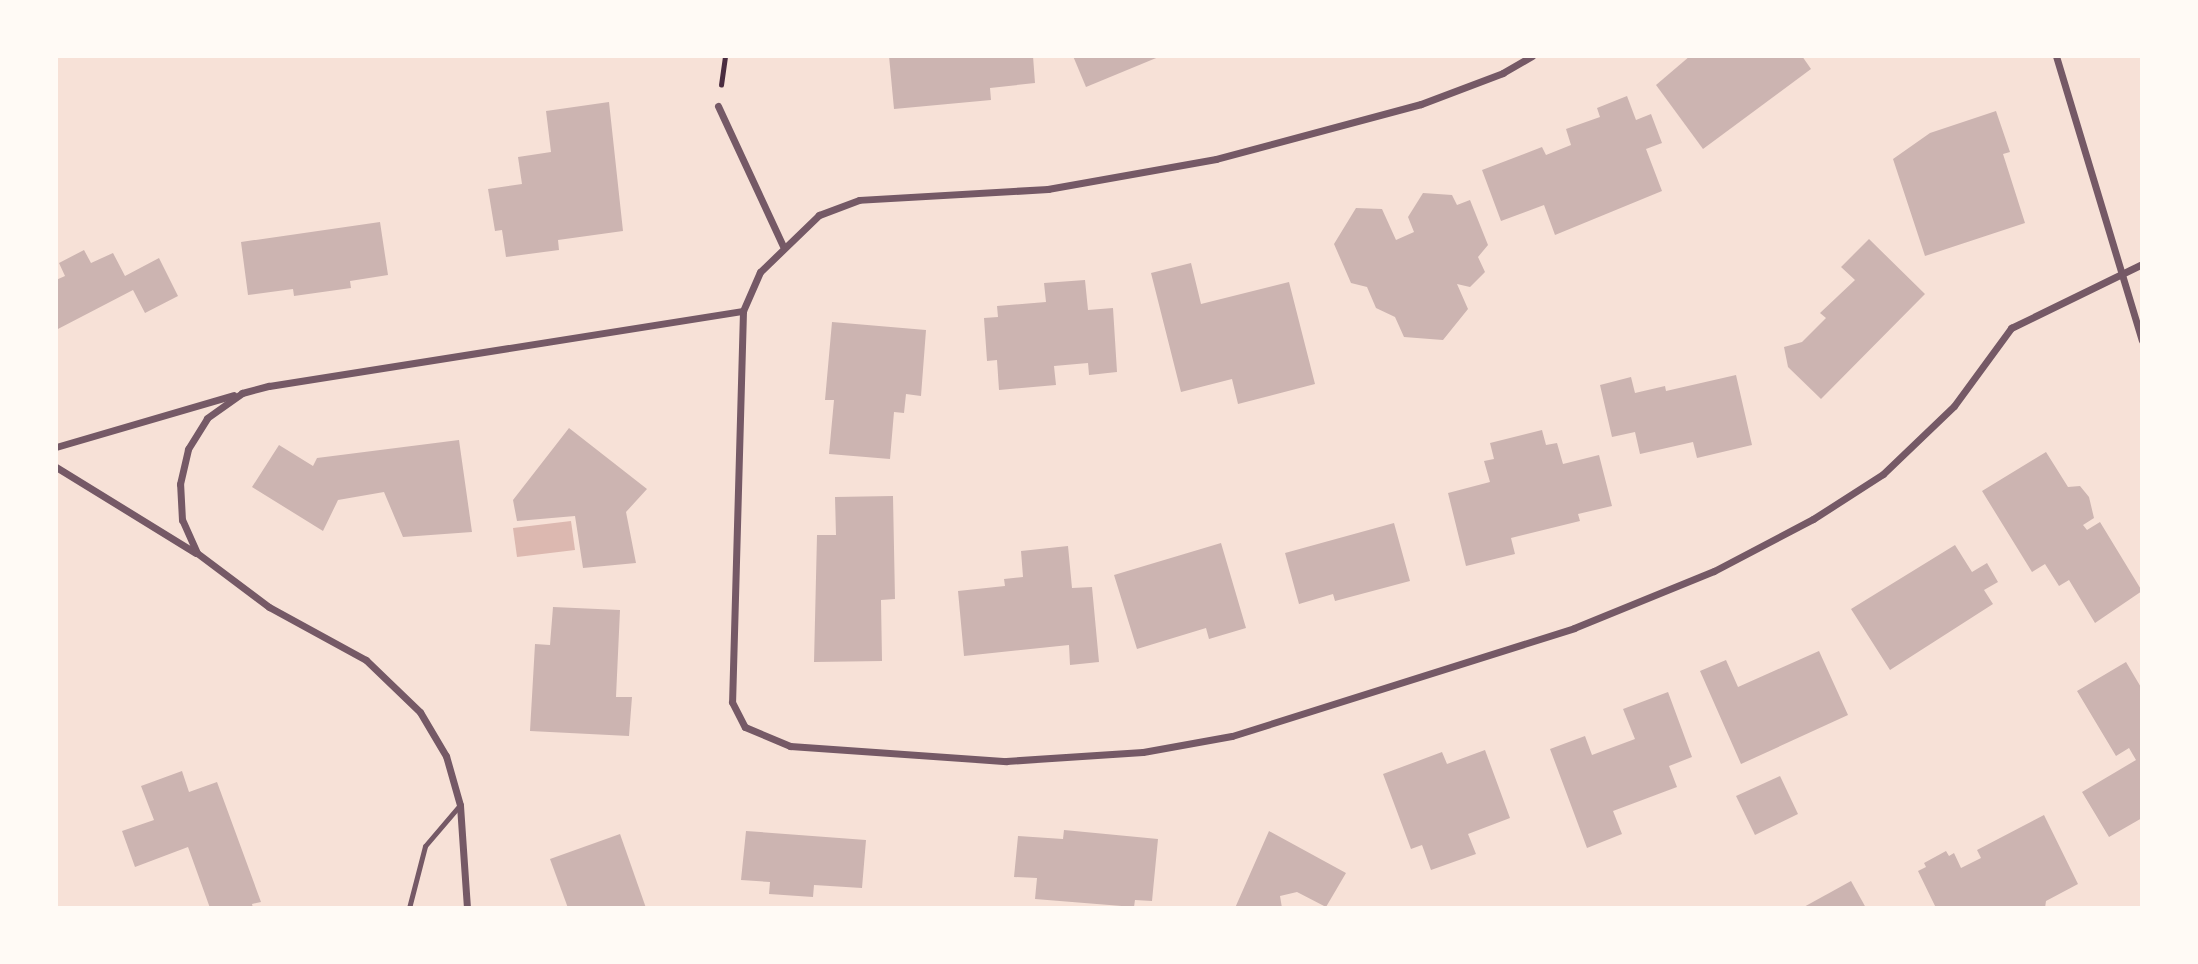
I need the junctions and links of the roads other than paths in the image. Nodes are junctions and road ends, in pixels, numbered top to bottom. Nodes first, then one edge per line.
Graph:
1 (1532, 56) edge
2 (2056, 56) edge
3 (718, 106) dead end
4 (783, 246) junction
5 (2142, 264) edge
6 (2122, 272) junction
7 (743, 311) junction
8 (2142, 340) edge
9 (242, 393) junction
10 (56, 447) edge
11 (56, 467) edge
12 (197, 553) junction
13 (460, 804) junction
14 (409, 908) edge
15 (467, 908) edge

1 - 4 street
2 - 6 street
3 - 4 street
4 - 7 street
5 - 6 street
6 - 7 street
6 - 8 street
7 - 9 street
9 - 10 street
9 - 12 street
11 - 12 street
12 - 13 street
13 - 14 lane
13 - 15 street

